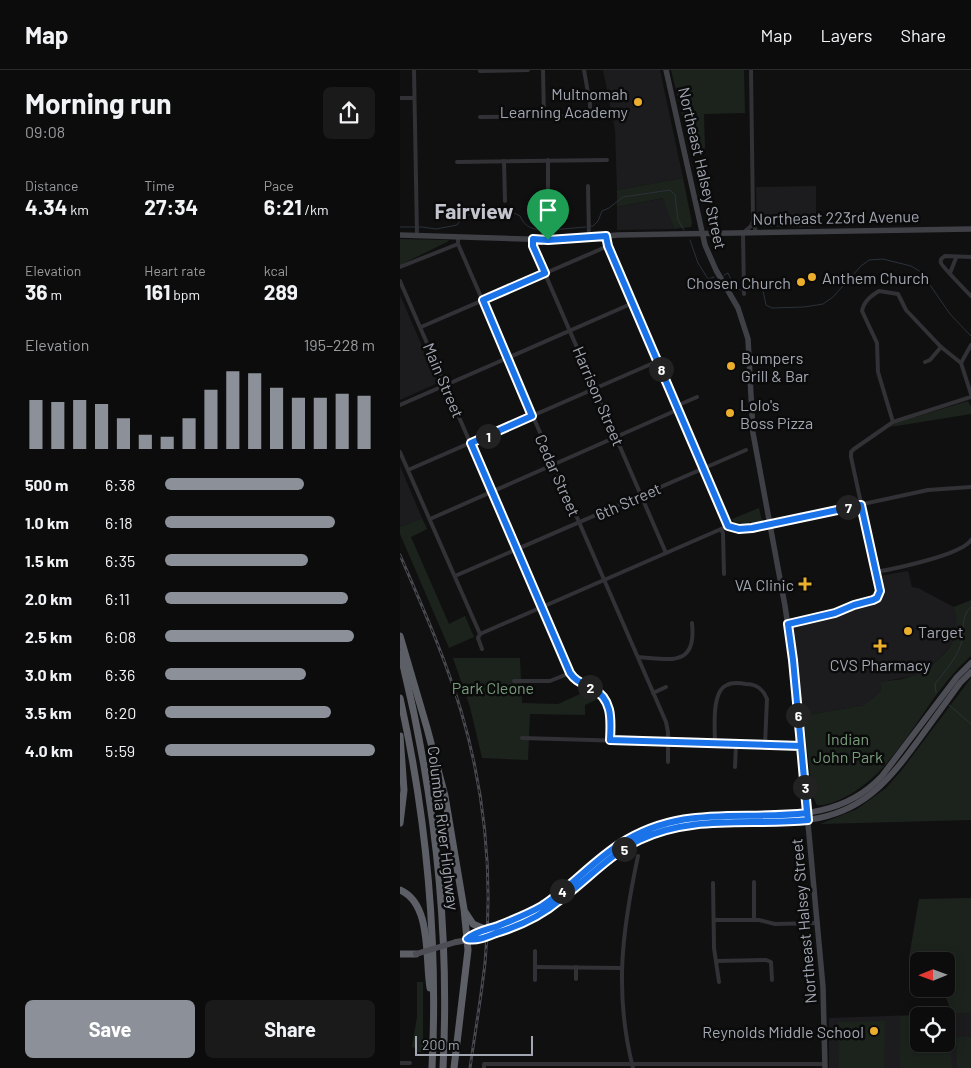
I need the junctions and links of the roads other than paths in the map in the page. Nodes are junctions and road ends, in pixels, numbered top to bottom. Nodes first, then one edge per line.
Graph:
1 (414, 70) edge
2 (480, 70) edge
3 (528, 70) edge
4 (543, 70) edge
5 (584, 70) edge
6 (666, 70) edge
7 (751, 70) edge
8 (400, 98) edge
9 (414, 98) junction
10 (544, 116) junction
11 (480, 117) dead end
12 (548, 160) junction
13 (607, 160) dead end
14 (504, 161) junction
15 (457, 162) dead end
16 (588, 186) dead end
17 (505, 201) dead end
18 (753, 219) junction
19 (971, 229) edge
20 (417, 232) junction
21 (743, 233) junction
22 (756, 233) junction
23 (702, 234) junction
24 (400, 235) edge
25 (458, 236) junction
26 (606, 236) junction
27 (548, 237) junction
28 (589, 237) junction
29 (533, 239) junction
30 (458, 244) junction
31 (608, 246) junction
32 (971, 257) edge
33 (956, 258) junction
34 (400, 268) edge
35 (545, 273) junction
36 (950, 273) junction
37 (400, 281) edge
38 (744, 294) dead end
39 (971, 296) edge
40 (483, 300) junction
41 (633, 303) junction
42 (421, 327) junction
43 (570, 331) junction
44 (971, 344) edge
45 (941, 348) junction
46 (507, 359) junction
47 (658, 361) junction
48 (925, 362) dead end
49 (961, 363) junction
50 (445, 385) junction
51 (595, 388) junction
52 (971, 396) edge
53 (697, 397) dead end
54 (400, 405) edge
55 (678, 408) junction
56 (532, 416) junction
57 (893, 422) junction
58 (616, 438) junction
59 (471, 443) junction
60 (746, 450) dead end
61 (400, 452) edge
62 (554, 465) junction
63 (704, 468) junction
64 (408, 470) junction
65 (971, 487) edge
66 (492, 493) junction
67 (641, 495) junction
68 (861, 505) junction
69 (430, 519) junction
70 (579, 522) junction
71 (770, 524) junction
72 (728, 526) junction
73 (722, 529) junction
74 (971, 540) edge
75 (517, 549) junction
76 (666, 553) junction
77 (875, 572) junction
78 (724, 574) dead end
79 (454, 576) junction
80 (605, 580) junction
81 (542, 608) junction
82 (692, 623) dead end
83 (788, 624) junction
84 (480, 634) junction
85 (400, 636) edge
86 (482, 649) dead end
87 (400, 653) edge
88 (638, 657) junction
89 (971, 663) edge
90 (971, 672) edge
91 (570, 673) junction
92 (514, 681) dead end
93 (666, 687) dead end
94 (653, 693) junction
95 (400, 698) edge
96 (400, 736) edge
97 (522, 738) dead end
98 (610, 740) junction
99 (669, 742) junction
100 (715, 744) junction
101 (736, 745) junction
102 (766, 745) junction
103 (801, 746) junction
104 (668, 762) dead end
105 (735, 767) dead end
106 (808, 816) junction
107 (400, 823) edge
108 (638, 856) dead end
109 (754, 882) dead end
110 (713, 883) dead end
111 (400, 890) edge
112 (464, 909) junction
113 (754, 919) junction
114 (714, 920) junction
115 (818, 923) junction
116 (487, 931) junction
117 (467, 939) junction
118 (535, 952) dead end
119 (400, 954) edge
120 (416, 954) junction
121 (400, 958) edge
122 (716, 961) junction
123 (535, 966) junction
124 (576, 968) junction
125 (621, 968) junction
126 (576, 979) dead end
127 (535, 980) dead end
128 (772, 980) dead end
129 (719, 982) dead end
130 (434, 1012) junction
131 (400, 1063) edge
132 (410, 1063) dead end
133 (484, 1066) edge
134 (633, 1066) edge
135 (825, 1066) edge
136 (432, 1068) edge
137 (443, 1068) edge
138 (454, 1068) edge

1 - 9 street
2 - 3 street
4 - 10 street
5 - 10 street
6 - 23 main road, Northeast Halsey Street
7 - 18 street
8 - 9 street
9 - 20 street
10 - 11 street
12 - 13 street
12 - 14 street
12 - 27 street
14 - 15 street
14 - 17 street
16 - 28 street
18 - 21 street
18 - 22 street
19 - 22 main road, Northeast 223rd Avenue
20 - 24 main road, Northeast 223rd Avenue
20 - 25 main road, Northeast 223rd Avenue
21 - 22 main road, Northeast 223rd Avenue
21 - 23 main road, Northeast 223rd Avenue
21 - 38 street
23 - 26 main road, Northeast 223rd Avenue
23 - 71 main road, Northeast Halsey Street
25 - 29 main road, Northeast 223rd Avenue
25 - 30 street, Cedar Street
26 - 28 main road, Northeast 223rd Avenue
26 - 31 street
27 - 28 main road, Northeast 223rd Avenue
27 - 29 main road, Northeast 223rd Avenue
29 - 35 street, Harrison Street
30 - 34 street
30 - 40 street, Cedar Street
31 - 35 street
31 - 41 street
32 - 33 street
33 - 36 street
33 - 36 street
35 - 40 street
35 - 43 street, Harrison Street
36 - 39 street
37 - 42 street, Main Street
40 - 42 street
40 - 46 street, Cedar Street
41 - 43 street
41 - 47 street
42 - 50 street, Main Street
43 - 46 street
43 - 51 street, Harrison Street
44 - 49 street
45 - 48 street
45 - 49 street
45 - 57 street
46 - 50 street
46 - 56 street, Cedar Street
47 - 51 street
47 - 55 street
49 - 52 street
50 - 54 street
50 - 59 street, Main Street
51 - 56 street
51 - 58 street, Harrison Street
52 - 57 street
53 - 55 street
55 - 58 street
55 - 63 street
56 - 59 street
56 - 62 street, Cedar Street
57 - 68 street
58 - 62 street
58 - 67 street, Harrison Street
59 - 64 street
59 - 66 street, Main Street
60 - 63 street, 6th Street
61 - 64 street
62 - 66 street
62 - 70 street, Cedar Street
63 - 67 street, 6th Street
63 - 72 street
64 - 69 street
65 - 68 street
66 - 69 street
66 - 75 street, Main Street
67 - 70 street, 6th Street
67 - 76 street, Harrison Street
68 - 71 street
68 - 77 street
69 - 79 street
70 - 75 street, 6th Street
70 - 80 street, Cedar Street
71 - 72 street
71 - 83 main road, Northeast Halsey Street
72 - 73 street
73 - 76 street
73 - 78 street
74 - 77 street
75 - 79 street, 6th Street
75 - 81 street, Main Street
76 - 80 street
77 - 83 street
79 - 84 street
80 - 81 street
80 - 88 street, Cedar Street
81 - 84 street
81 - 91 street, Main Street
82 - 88 street
83 - 103 main road, Northeast Halsey Street
84 - 86 street
85 - 112 highway
87 - 137 highway, Columbia River Highway
88 - 94 street, Cedar Street
89 - 106 main road
90 - 106 main road
91 - 92 street
91 - 98 street
93 - 94 street
94 - 99 street, Cedar Street
95 - 130 highway, Columbia River Highway
96 - 107 highway
97 - 98 street
98 - 99 street
99 - 100 street
99 - 104 street, Cedar Street
100 - 101 street
100 - 102 street
101 - 102 street
101 - 105 street
102 - 103 street
103 - 106 main road, Northeast Halsey Street
106 - 115 main road, Northeast Halsey Street
106 - 116 main road
108 - 125 street
109 - 113 street
110 - 114 street
111 - 130 highway
112 - 116 highway
112 - 117 highway
113 - 114 street
113 - 115 street
114 - 122 street
115 - 135 main road, Northeast Halsey Street
116 - 117 main road
117 - 120 main road, bridge
117 - 138 highway
118 - 123 street
119 - 120 highway
120 - 121 main road
122 - 128 street
122 - 129 street
123 - 124 street
123 - 127 street
124 - 125 street
124 - 126 street
125 - 134 street
130 - 136 highway, Columbia River Highway
131 - 132 street
133 - 134 street
134 - 135 street

